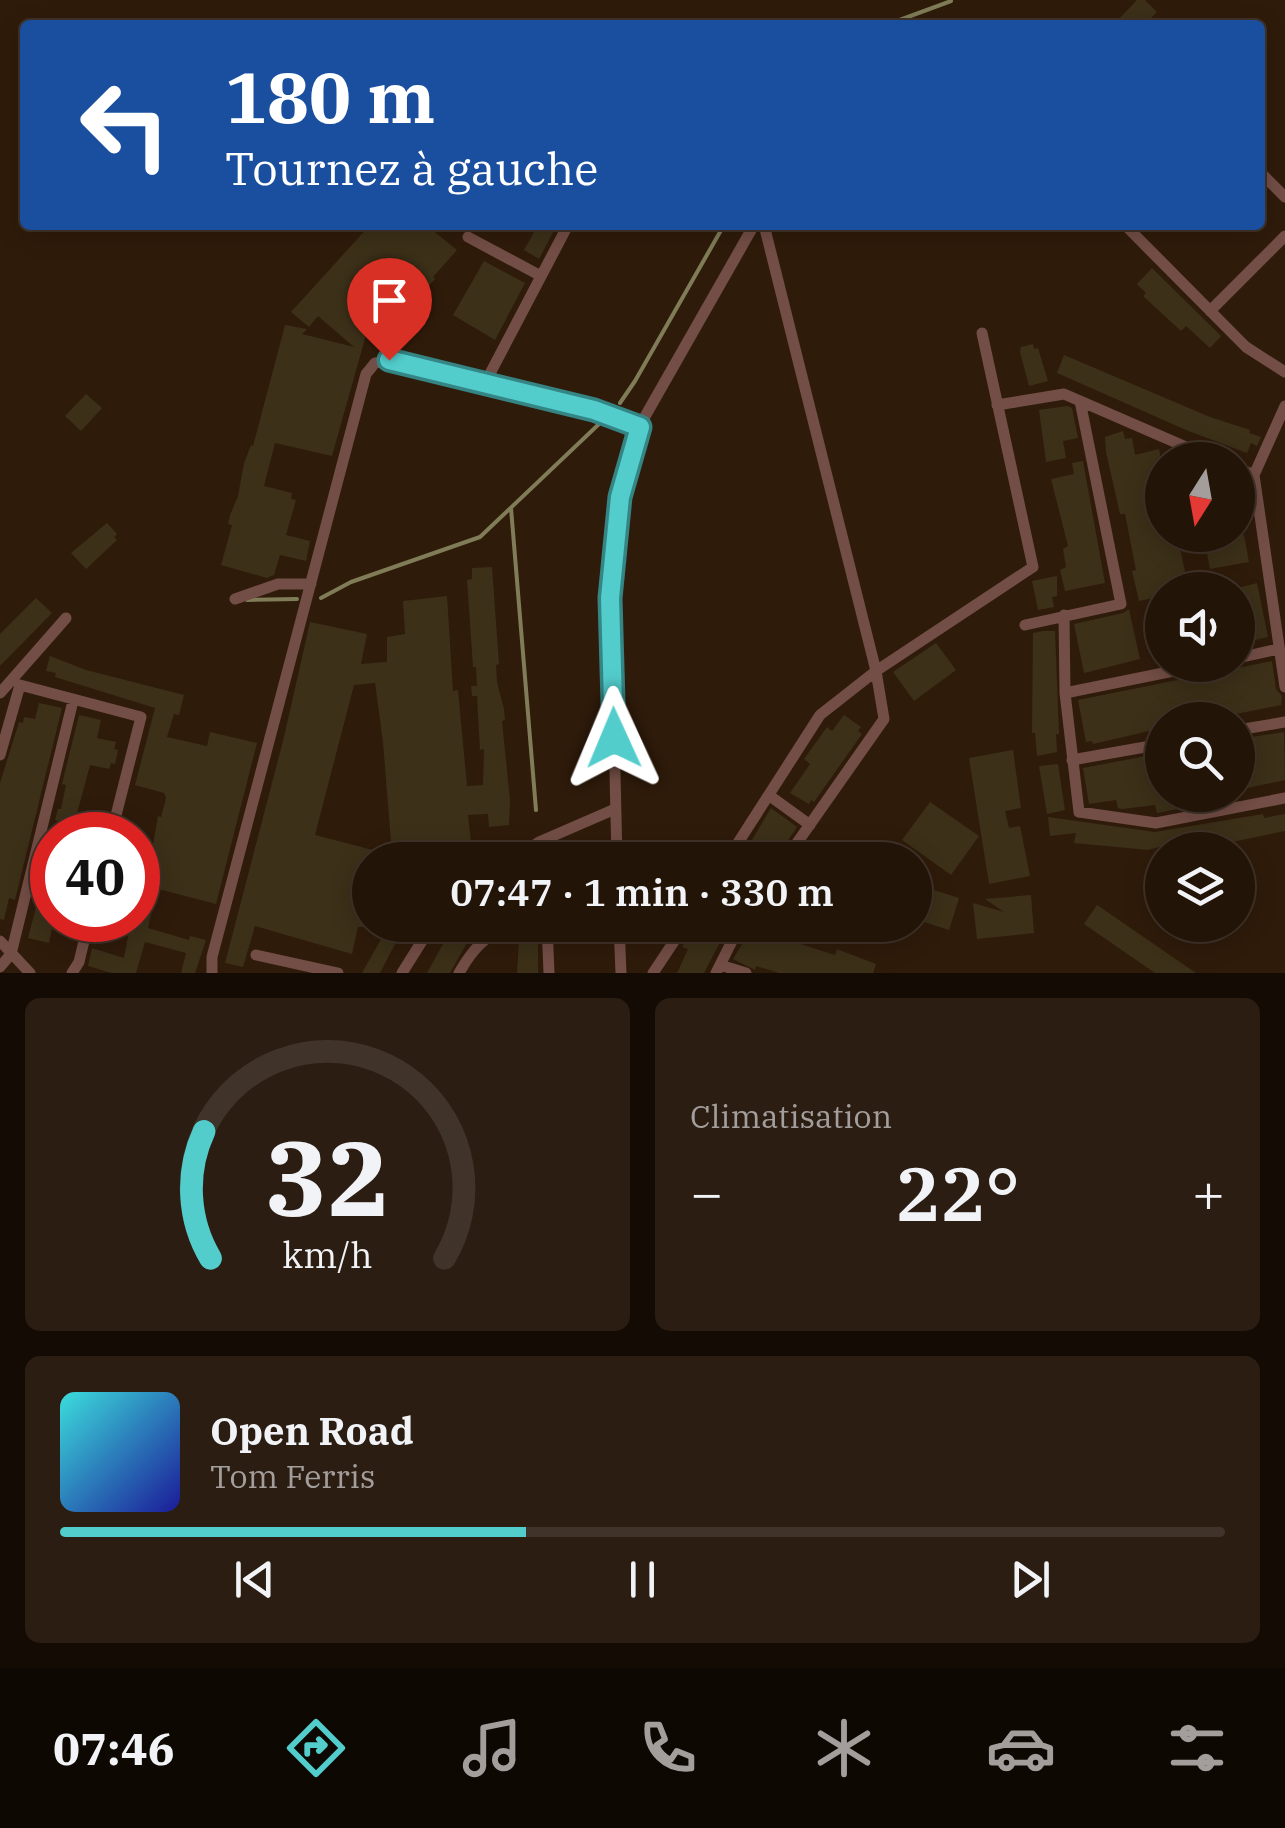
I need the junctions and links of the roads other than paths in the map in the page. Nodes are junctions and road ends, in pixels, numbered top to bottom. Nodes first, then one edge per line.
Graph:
1 (1265, 177) edge
2 (1285, 196) edge
3 (565, 230) edge
4 (751, 230) edge
5 (765, 230) edge
6 (1130, 230) edge
7 (1285, 236) edge
8 (468, 237) dead end
9 (540, 276) junction
10 (1210, 311) junction
11 (982, 333) dead end
12 (1282, 365) edge
13 (484, 385) junction
14 (1080, 401) junction
15 (998, 405) junction
16 (1285, 406) edge
17 (640, 427) junction
18 (1175, 442) edge
19 (1255, 473) edge
20 (1255, 482) edge
21 (311, 584) junction
22 (235, 599) dead end
23 (1064, 615) junction
24 (66, 618) dead end
25 (1026, 625) dead end
26 (1278, 650) junction
27 (1255, 655) edge
28 (876, 671) junction
29 (1145, 677) edge
30 (1285, 687) edge
31 (0, 693) edge
32 (1066, 694) junction
33 (72, 701) junction
34 (1285, 722) edge
35 (1255, 727) edge
36 (1145, 747) edge
37 (0, 755) edge
38 (1072, 760) junction
39 (770, 796) junction
40 (1285, 798) edge
41 (615, 808) junction
42 (117, 812) edge
43 (810, 825) junction
44 (539, 842) edge
45 (616, 842) edge
46 (739, 842) edge
47 (798, 842) edge
48 (0, 941) edge
49 (84, 942) edge
50 (421, 942) edge
51 (482, 942) edge
52 (547, 942) edge
53 (619, 942) edge
54 (674, 942) edge
55 (732, 942) edge
56 (11, 954) junction
57 (256, 955) dead end
58 (275, 959) junction
59 (0, 967) edge
60 (718, 969) edge
61 (30, 973) edge
62 (72, 973) edge
63 (212, 973) edge
64 (271, 973) edge
65 (338, 973) edge
66 (402, 973) edge
67 (459, 973) edge
68 (549, 973) edge
69 (620, 973) edge
70 (653, 973) edge
71 (746, 973) edge

1 - 2 street
3 - 9 street
4 - 17 street
5 - 28 street
6 - 10 street
7 - 10 street
8 - 9 street
9 - 13 street
10 - 12 street
11 - 15 street
13 - 17 street
13 - 21 street
14 - 15 street
14 - 18 street
14 - 23 street
15 - 28 street
16 - 19 street
17 - 41 street
20 - 26 street
21 - 22 street
21 - 63 street
23 - 25 street
23 - 32 street
24 - 31 street
26 - 27 street
26 - 30 street
28 - 39 street
28 - 43 street
29 - 32 street
32 - 38 street
33 - 37 street
33 - 42 street
33 - 56 street
34 - 35 street
36 - 38 street
38 - 40 street
39 - 43 street
39 - 46 street
41 - 44 street
41 - 45 street
43 - 47 street
48 - 56 street
49 - 62 street
50 - 66 street
51 - 67 street
52 - 68 street
53 - 69 street
54 - 70 street
55 - 60 street
56 - 59 street
56 - 61 street
57 - 58 street
58 - 64 street
58 - 65 street
60 - 71 street

